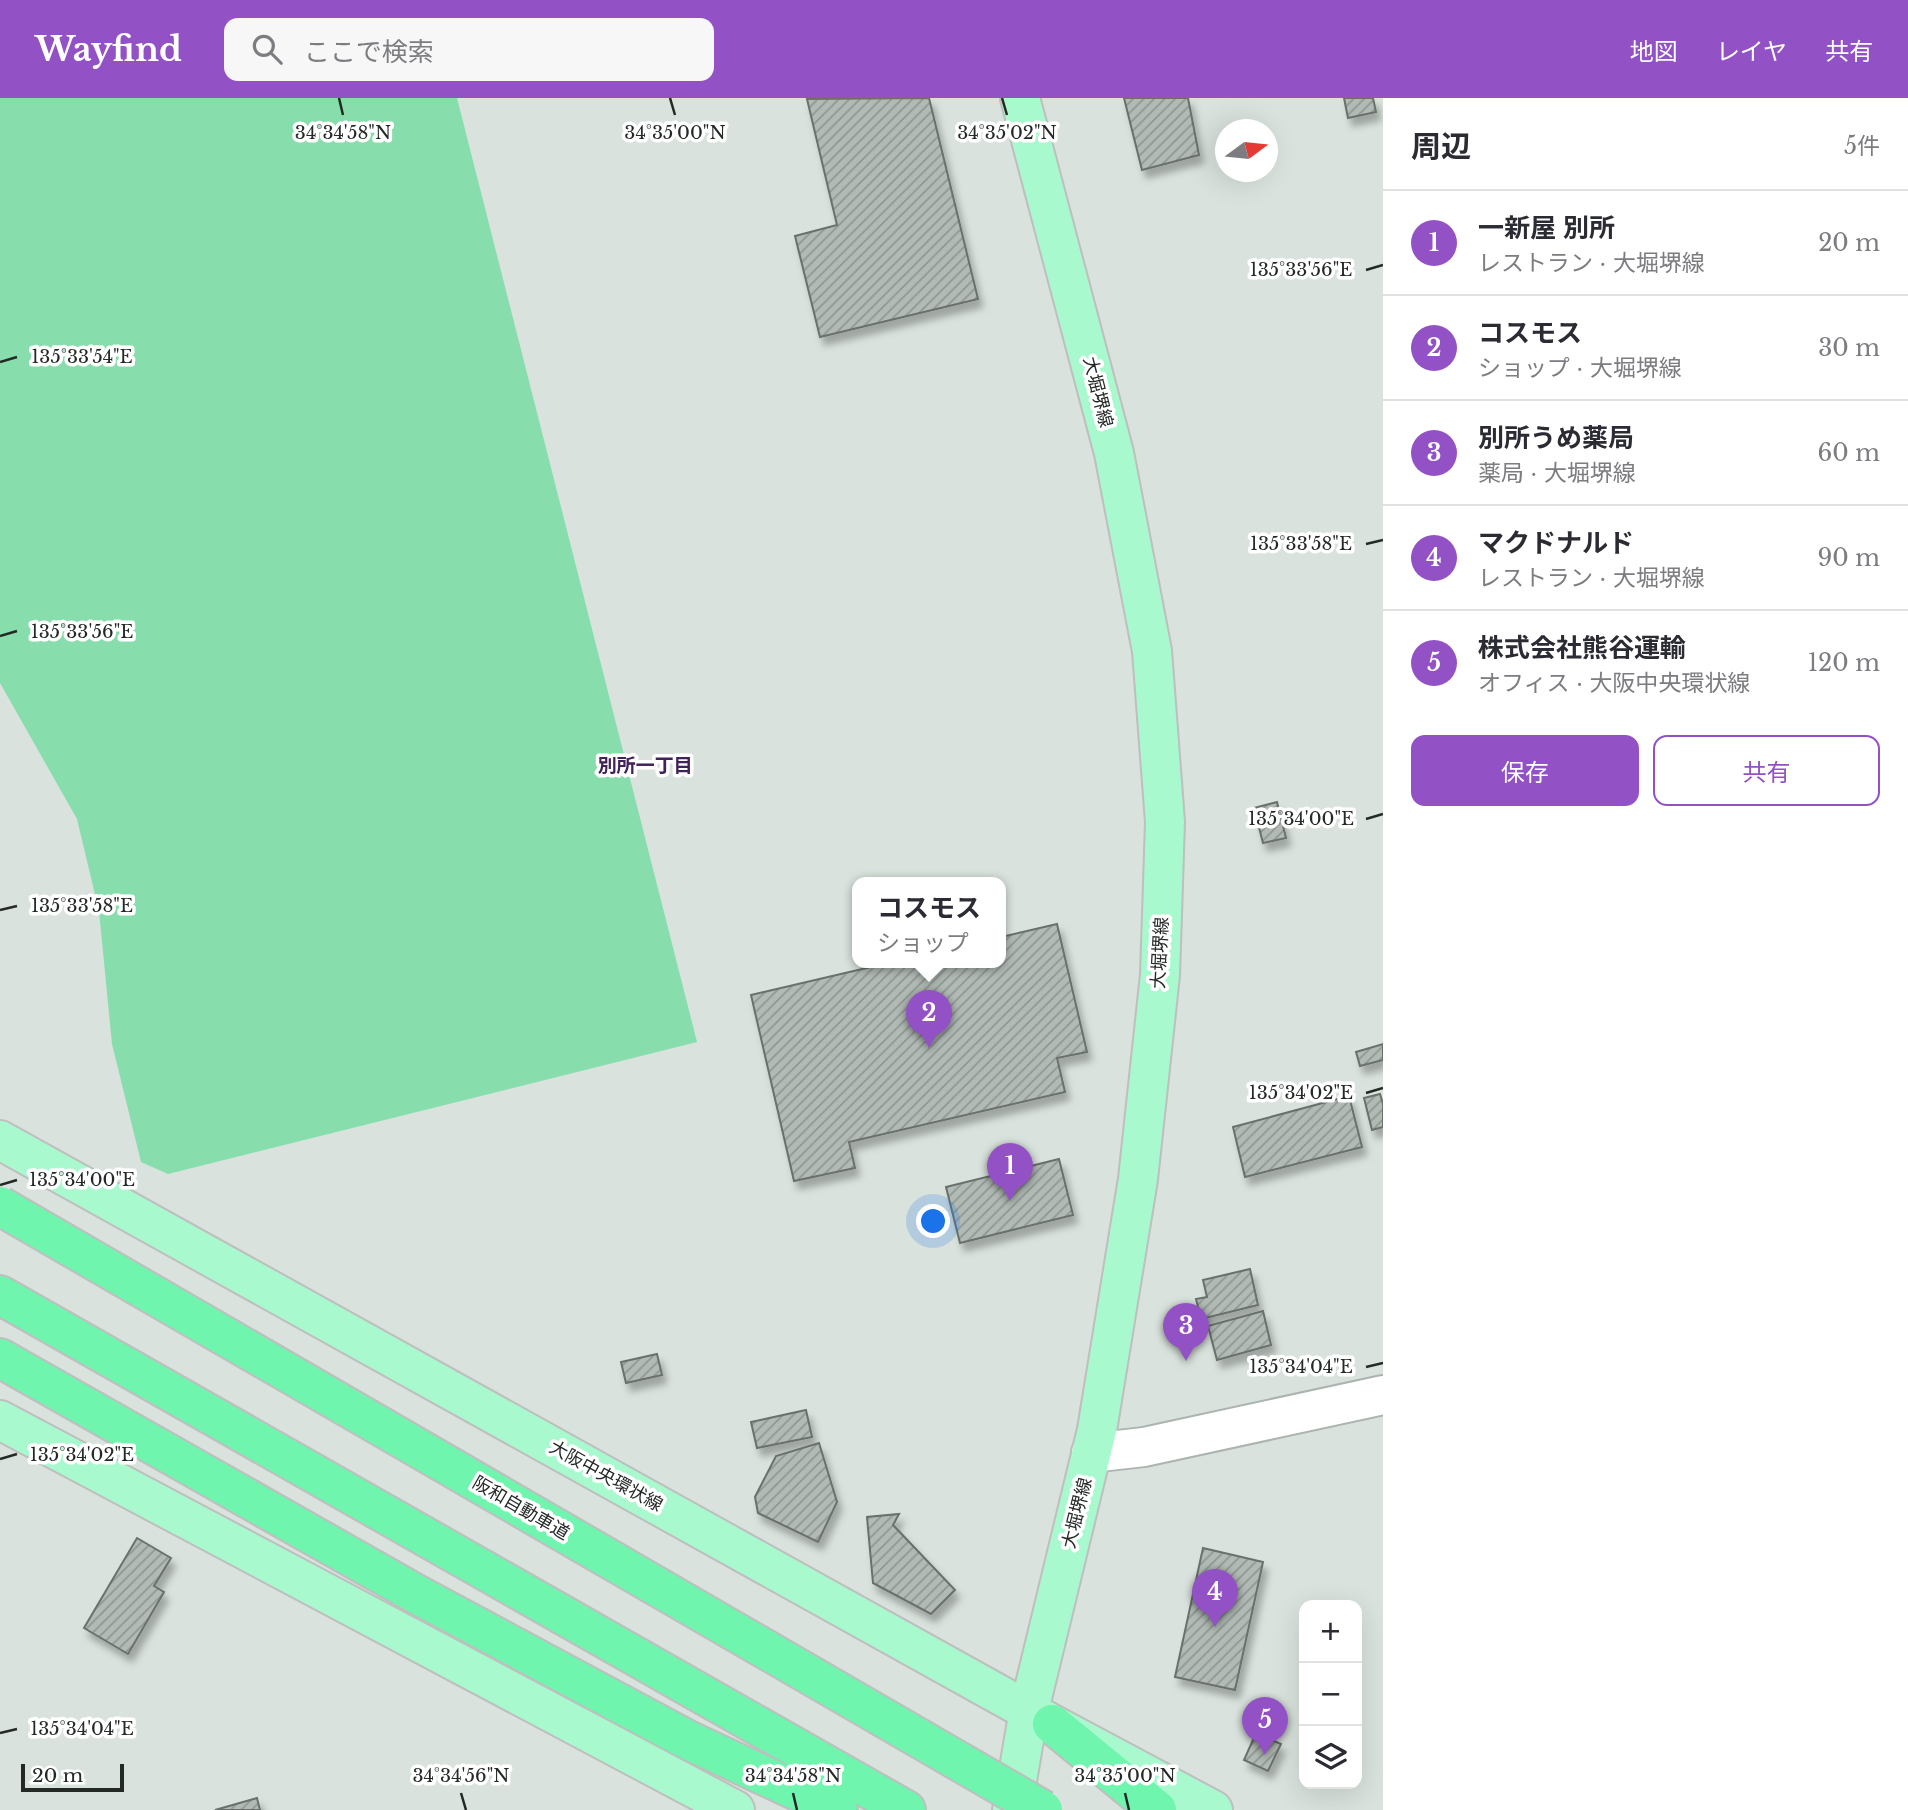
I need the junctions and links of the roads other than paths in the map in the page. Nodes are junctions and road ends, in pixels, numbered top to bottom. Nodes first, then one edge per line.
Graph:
1 (1020, 98) edge
2 (0, 1140) edge
3 (0, 1206) edge
4 (0, 1295) edge
5 (0, 1358) edge
6 (1383, 1395) edge
7 (0, 1420) edge
8 (1091, 1453) junction
9 (1041, 1717) junction
10 (735, 1810) edge
11 (838, 1810) edge
12 (906, 1810) edge
13 (1013, 1810) edge
14 (1043, 1810) edge
15 (1157, 1810) edge
16 (1213, 1810) edge

1 - 8 main road, 大堀堺線
2 - 9 main road, 大阪中央環状線
3 - 14 highway, 阪和自動車道, bridge
4 - 12 highway
5 - 11 highway
6 - 8 street
7 - 10 main road
8 - 9 main road, 大堀堺線
9 - 13 main road, 大堀堺線
9 - 15 highway
9 - 16 main road, 大阪中央環状線

